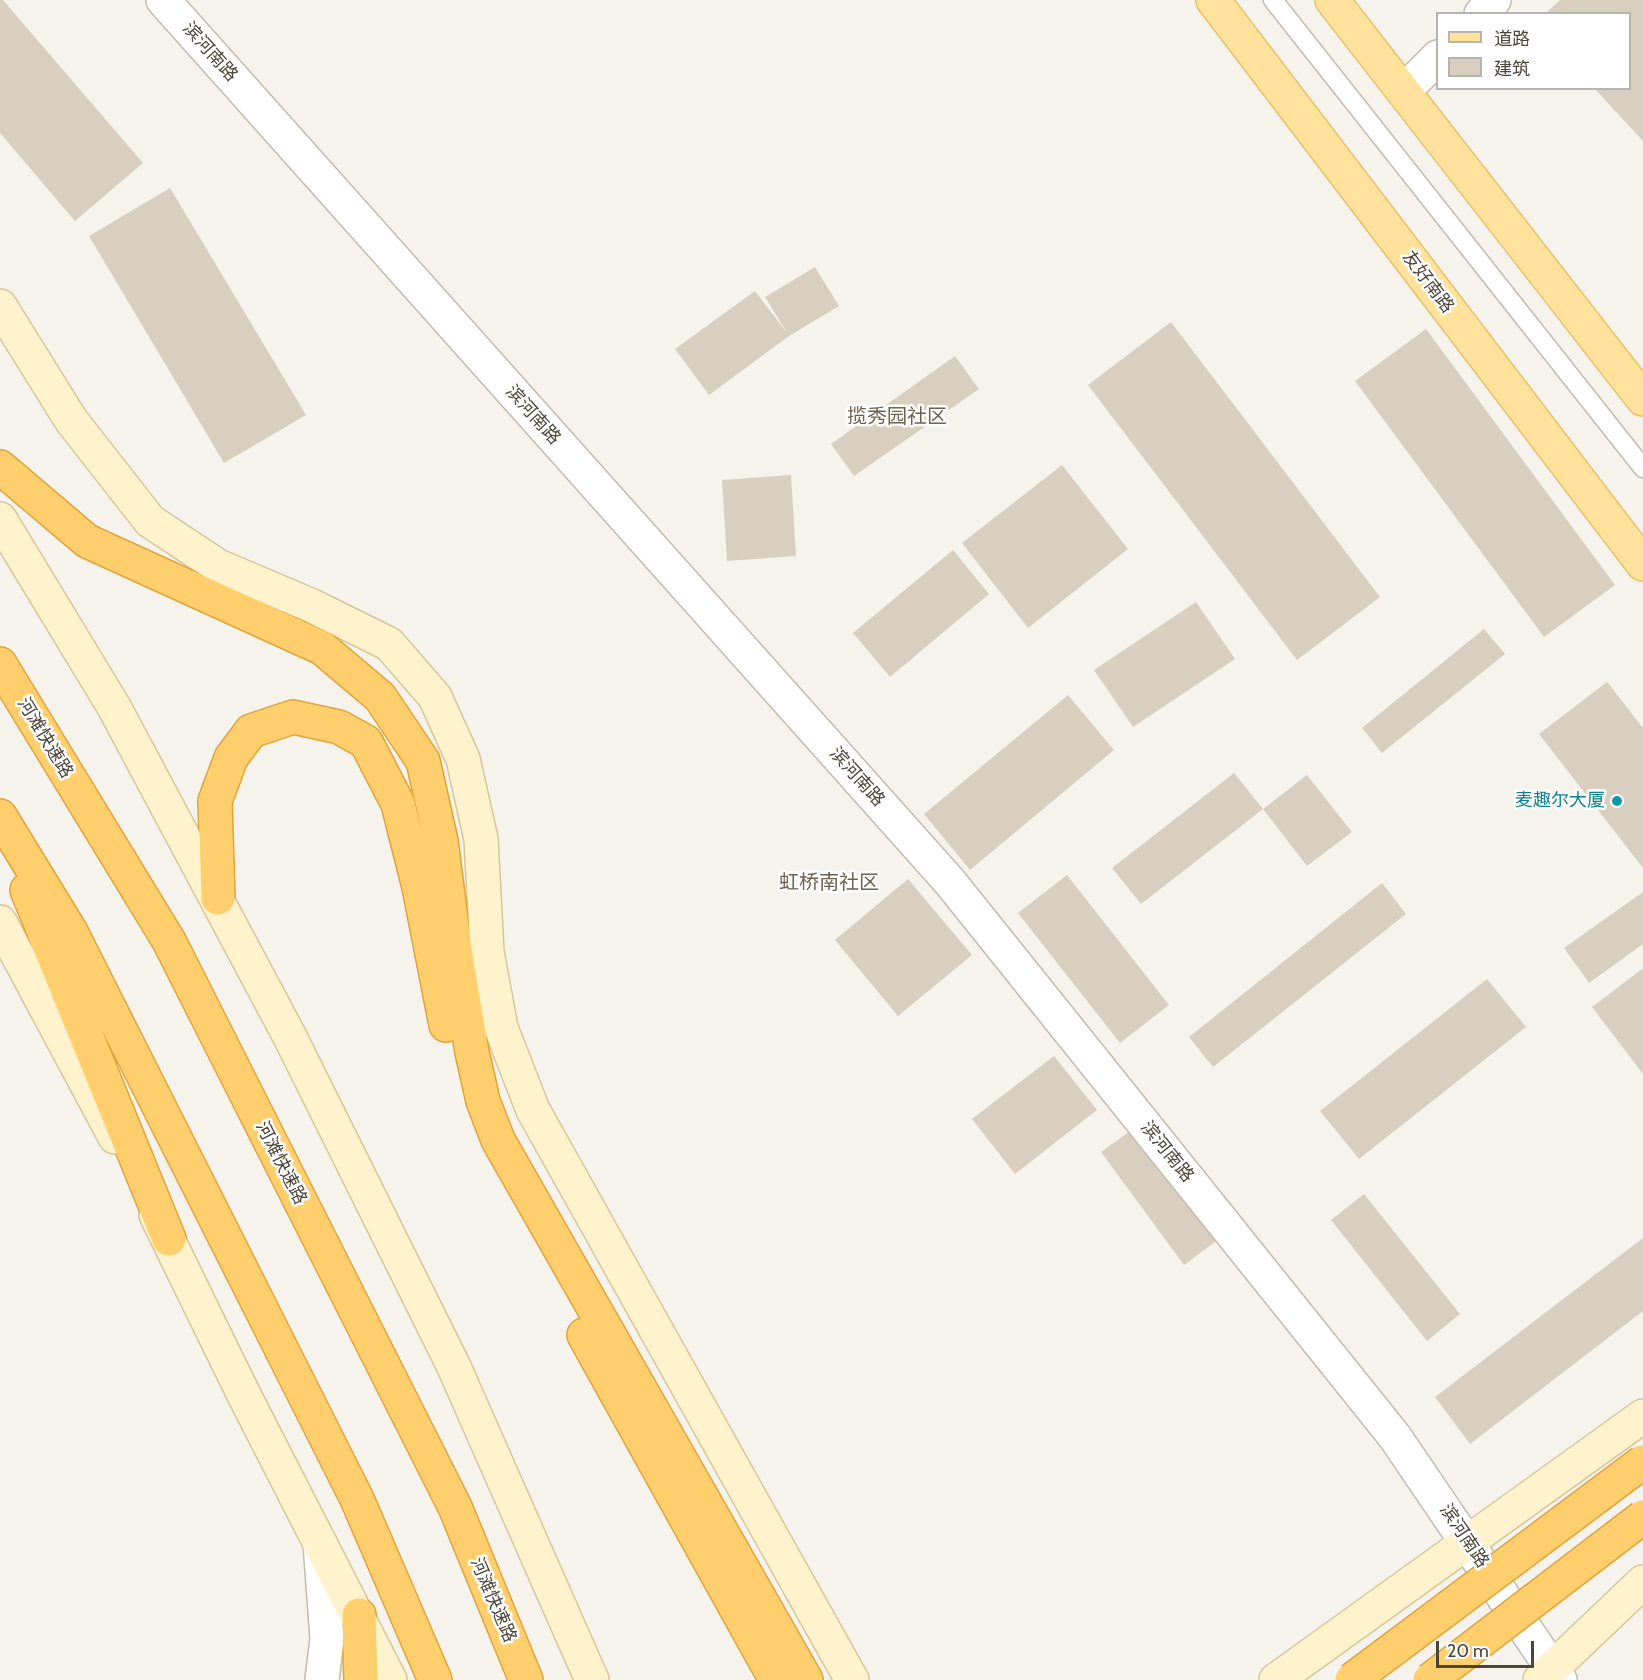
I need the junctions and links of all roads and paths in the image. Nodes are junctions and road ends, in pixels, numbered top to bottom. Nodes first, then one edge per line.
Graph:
1 (163, 0) edge
2 (1213, 0) edge
3 (1274, 0) edge
4 (1332, 0) edge
5 (1494, 0) edge
6 (1483, 12) edge
7 (1436, 58) edge
8 (1404, 91) junction
9 (0, 306) edge
10 (1643, 399) edge
11 (0, 466) edge
12 (1643, 468) edge
13 (0, 519) edge
14 (1643, 564) edge
15 (0, 664) edge
16 (0, 816) edge
17 (0, 824) edge
18 (218, 898) junction
19 (0, 922) edge
20 (462, 1052) junction
21 (169, 1239) junction
22 (1643, 1416) edge
23 (1643, 1462) edge
24 (1643, 1518) edge
25 (320, 1541) junction
26 (1470, 1544) junction
27 (1643, 1582) edge
28 (359, 1615) junction
29 (1551, 1676) edge
30 (322, 1680) edge
31 (361, 1680) edge
32 (390, 1680) edge
33 (435, 1680) edge
34 (526, 1680) edge
35 (592, 1680) edge
36 (776, 1680) edge
37 (806, 1680) edge
38 (852, 1680) edge
39 (1276, 1680) edge
40 (1352, 1680) edge
41 (1430, 1680) edge

1 - 26 street, 滨河南路
2 - 14 main road, 友好南路
3 - 12 lane
4 - 8 main road
5 - 6 street
7 - 8 street
8 - 10 main road
9 - 38 street
11 - 20 highway
13 - 18 street
15 - 34 highway, 河滩快速路
16 - 33 highway
17 - 21 highway
18 - 20 highway
18 - 35 street
19 - 21 street
20 - 36 highway
20 - 37 highway
21 - 25 street
22 - 26 street
23 - 40 highway, bridge
24 - 41 highway, bridge
25 - 28 street
25 - 30 street
26 - 29 street, 滨河南路
26 - 39 street
27 - 29 street
28 - 31 highway
28 - 32 street

